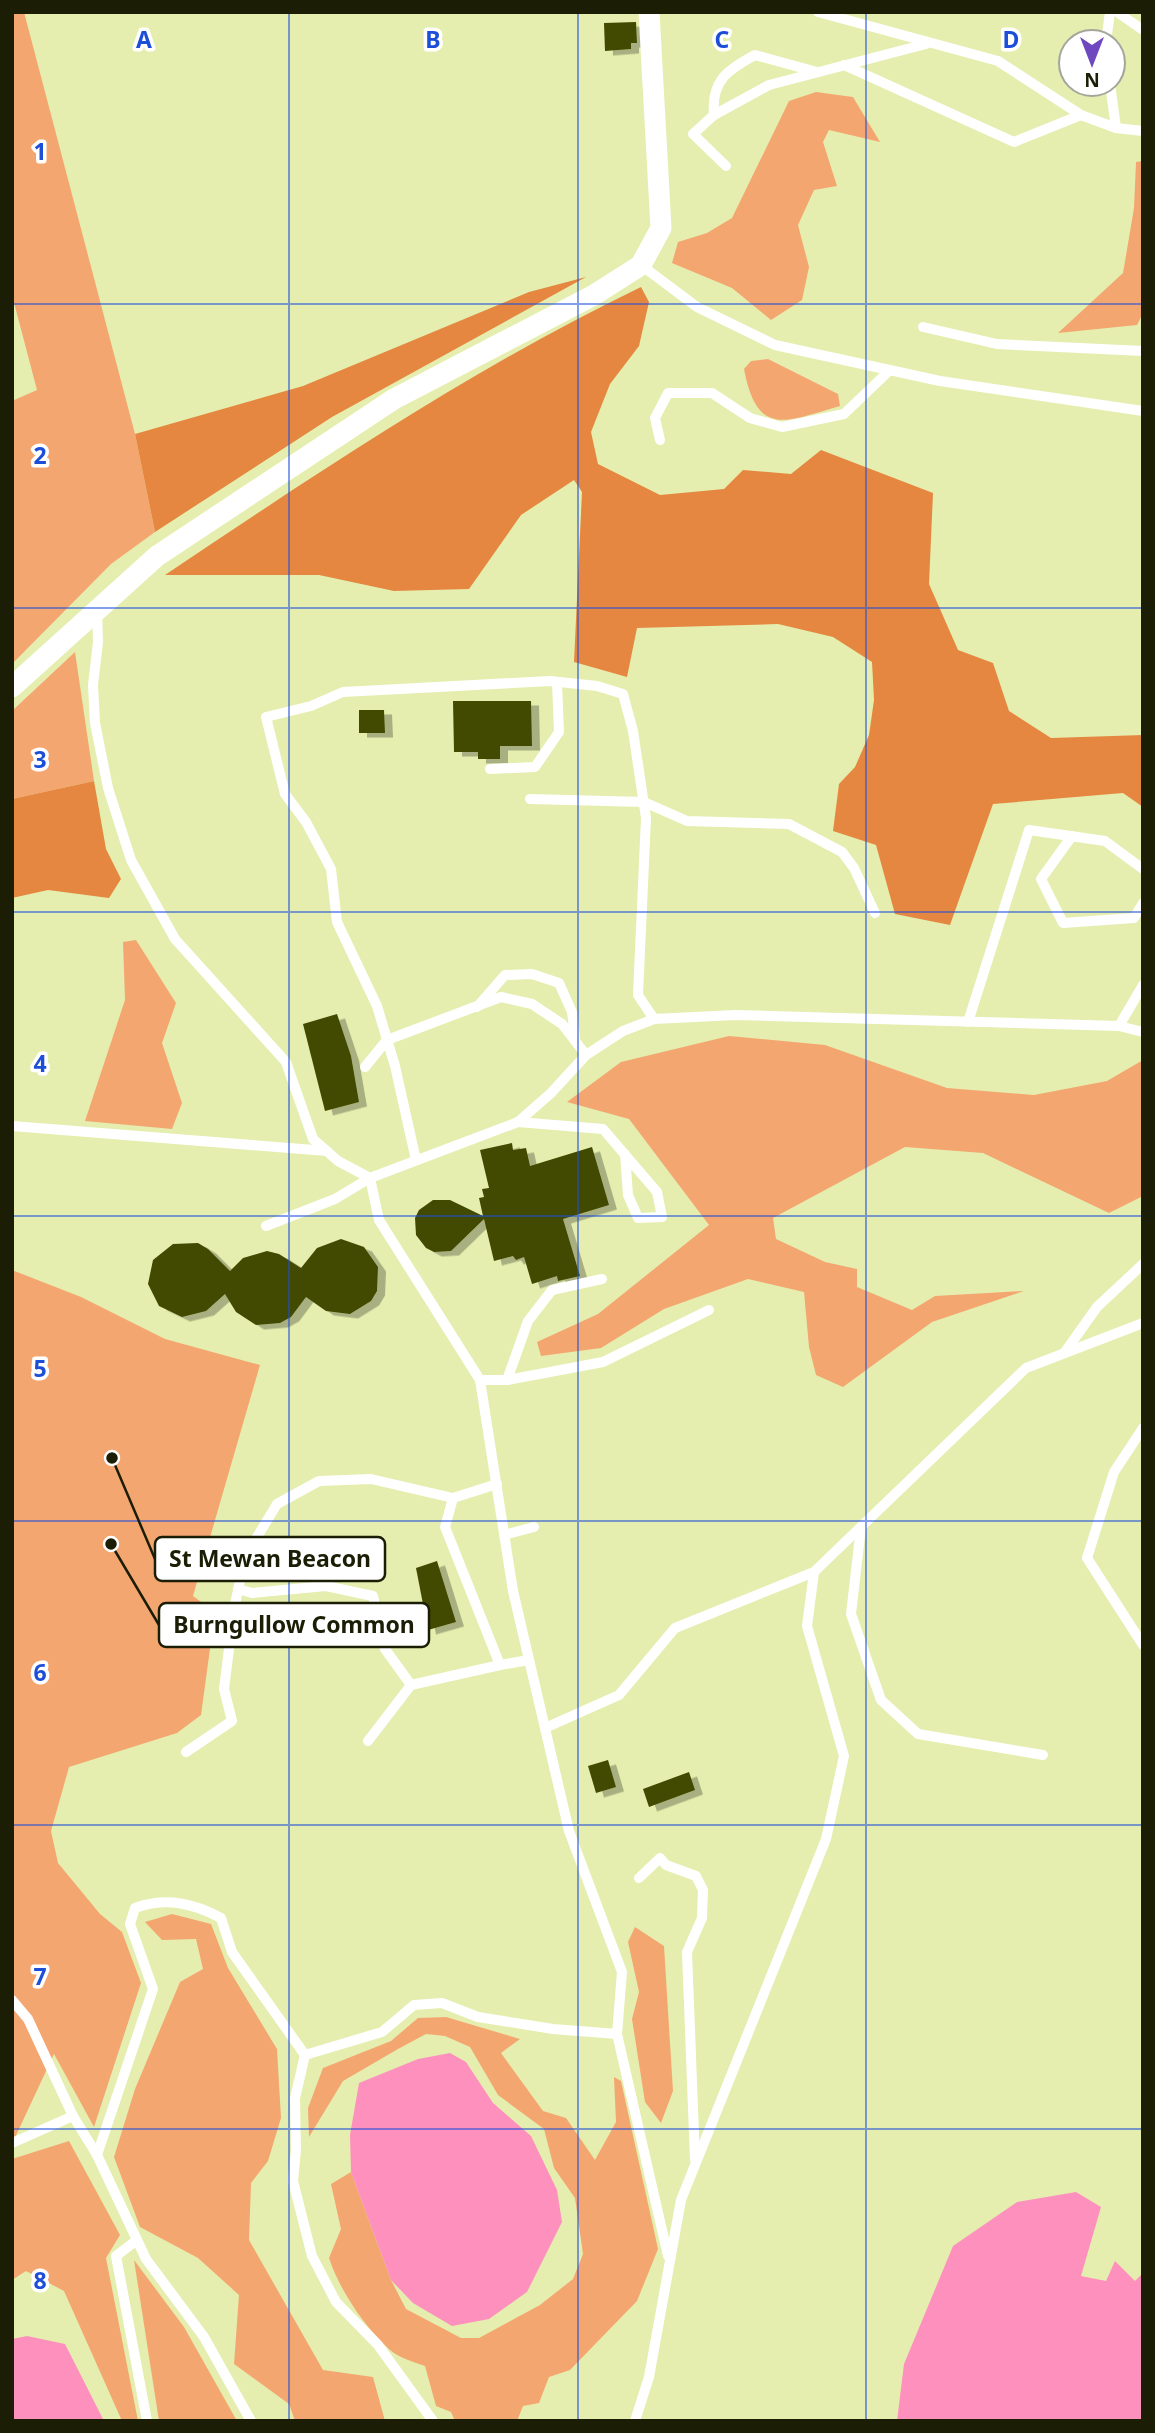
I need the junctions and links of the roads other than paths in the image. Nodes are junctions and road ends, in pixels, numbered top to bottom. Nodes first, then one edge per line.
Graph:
1 (649, 12) edge
2 (818, 12) edge
3 (1117, 12) edge
4 (1143, 30) edge
5 (926, 44) junction
6 (844, 65) junction
7 (817, 72) junction
8 (1112, 98) edge
9 (714, 115) junction
10 (1081, 115) junction
11 (1116, 128) junction
12 (1143, 131) edge
13 (726, 166) dead end
14 (641, 265) junction
15 (923, 327) dead end
16 (1143, 351) edge
17 (890, 370) junction
18 (1143, 411) edge
19 (660, 440) dead end
20 (97, 609) junction
21 (557, 682) junction
22 (12, 687) edge
23 (490, 769) dead end
24 (530, 799) dead end
25 (644, 802) junction
26 (1072, 836) junction
27 (1143, 869) edge
28 (1143, 903) edge
29 (875, 913) dead end
30 (1143, 985) edge
31 (474, 1009) junction
32 (654, 1019) junction
33 (968, 1022) junction
34 (1119, 1026) junction
35 (1143, 1032) edge
36 (387, 1040) junction
37 (575, 1040) junction
38 (586, 1055) junction
39 (365, 1068) dead end
40 (518, 1122) junction
41 (12, 1126) edge
42 (327, 1152) junction
43 (625, 1154) junction
44 (415, 1160) junction
45 (370, 1178) junction
46 (266, 1226) dead end
47 (1143, 1264) edge
48 (602, 1279) dead end
49 (709, 1310) dead end
50 (1143, 1323) edge
51 (1065, 1352) junction
52 (480, 1380) junction
53 (507, 1380) junction
54 (1143, 1428) edge
55 (497, 1484) junction
56 (453, 1498) junction
57 (534, 1527) dead end
58 (861, 1527) junction
59 (504, 1535) junction
60 (814, 1572) junction
61 (239, 1589) junction
62 (1143, 1645) edge
63 (529, 1660) junction
64 (500, 1665) junction
65 (411, 1685) junction
66 (545, 1728) junction
67 (368, 1741) dead end
68 (186, 1752) dead end
69 (1043, 1755) dead end
70 (639, 1878) dead end
71 (12, 2000) edge
72 (617, 2034) junction
73 (305, 2055) junction
74 (73, 2116) junction
75 (12, 2143) edge
76 (97, 2155) junction
77 (695, 2166) junction
78 (137, 2240) junction
79 (670, 2262) junction
80 (146, 2421) edge
81 (251, 2421) edge
82 (433, 2421) edge
83 (635, 2421) edge

1 - 14 street
2 - 5 lane
3 - 4 lane
5 - 6 lane
5 - 10 lane
6 - 7 lane
6 - 10 lane
7 - 9 lane
7 - 9 lane
8 - 11 lane
9 - 13 lane
10 - 11 lane
11 - 12 lane
14 - 17 lane
14 - 20 street
15 - 16 lane
17 - 18 lane
17 - 19 lane
20 - 22 street
20 - 42 lane
21 - 23 lane
21 - 25 lane
21 - 36 lane
24 - 25 lane
25 - 29 lane
25 - 32 lane
26 - 27 lane
26 - 28 lane
26 - 33 lane
30 - 34 lane
31 - 36 lane
31 - 37 lane
31 - 37 lane
32 - 33 lane
32 - 38 lane
33 - 34 lane
34 - 35 lane
36 - 39 lane
36 - 44 lane
37 - 38 lane
38 - 40 lane
40 - 43 lane
40 - 44 lane
41 - 42 lane
42 - 45 lane
43 - 43 lane
44 - 45 lane
45 - 46 lane
45 - 52 lane
47 - 51 lane
48 - 53 lane
49 - 53 lane
50 - 51 lane
51 - 58 lane
52 - 53 lane
52 - 55 lane
54 - 62 lane
55 - 56 lane
55 - 59 lane
56 - 61 lane
56 - 64 lane
57 - 59 lane
58 - 60 lane
58 - 69 lane
59 - 63 lane
60 - 66 lane
60 - 77 lane
61 - 65 lane
61 - 68 lane
63 - 64 lane
63 - 66 lane
64 - 65 lane
65 - 67 lane
66 - 72 lane
70 - 77 lane
71 - 74 lane
72 - 73 lane
72 - 79 lane
73 - 76 lane
73 - 82 lane
74 - 75 lane
74 - 76 lane
76 - 78 lane
77 - 79 lane
78 - 80 lane
78 - 81 lane
79 - 83 lane

